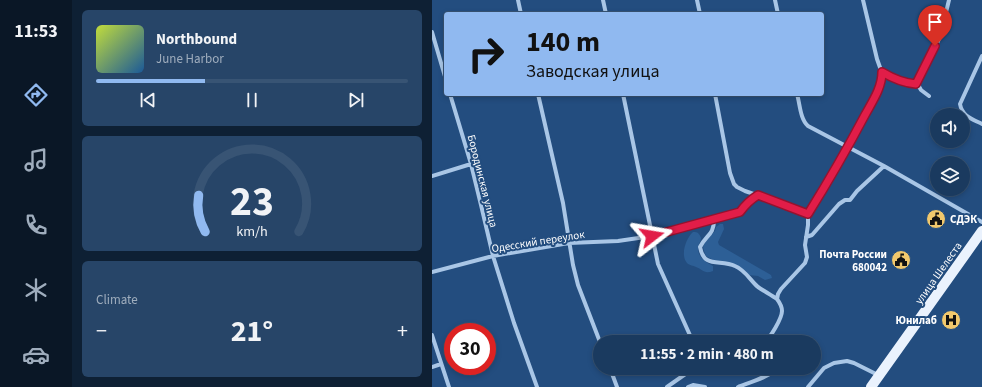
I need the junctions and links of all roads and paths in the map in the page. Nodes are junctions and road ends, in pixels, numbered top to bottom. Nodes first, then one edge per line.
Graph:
1 (518, 0) edge
2 (603, 0) edge
3 (697, 0) edge
4 (775, 0) edge
5 (863, 0) edge
6 (949, 0) edge
7 (521, 12) edge
8 (606, 12) edge
9 (700, 12) edge
10 (778, 12) edge
11 (432, 32) edge
12 (982, 56) edge
13 (882, 72) junction
14 (444, 73) edge
15 (916, 84) junction
16 (451, 96) edge
17 (538, 96) edge
18 (623, 96) edge
19 (715, 96) edge
20 (798, 96) edge
21 (929, 96) dead end
22 (982, 124) edge
23 (848, 147) junction
24 (471, 164) junction
25 (884, 166) junction
26 (432, 176) edge
27 (758, 195) junction
28 (808, 214) junction
29 (714, 220) junction
30 (982, 222) edge
31 (982, 231) edge
32 (652, 236) junction
33 (806, 237) junction
34 (569, 243) junction
35 (492, 256) junction
36 (432, 272) edge
37 (777, 299) junction
38 (432, 334) edge
39 (597, 335) edge
40 (690, 335) edge
41 (771, 335) edge
42 (441, 364) junction
43 (432, 367) edge
44 (613, 375) edge
45 (684, 375) edge
46 (768, 375) edge
47 (879, 376) junction
48 (448, 387) edge
49 (537, 387) edge
50 (617, 387) edge
51 (667, 387) edge
52 (688, 387) edge
53 (705, 387) edge
54 (738, 387) edge
55 (808, 387) edge
56 (871, 387) edge

1 - 7 street
2 - 8 street
3 - 9 street
4 - 10 street
5 - 13 street
6 - 15 street
11 - 14 street
12 - 22 street
13 - 15 street
13 - 23 street
15 - 21 street
16 - 24 street, Бородинская улица
17 - 34 street
18 - 32 street
19 - 27 street
20 - 23 street
23 - 25 street
23 - 28 street
24 - 26 street
24 - 35 street, Бородинская улица
25 - 30 street
25 - 33 street
27 - 28 street
27 - 29 street, Одесский переулок
28 - 33 street
29 - 32 street, Одесский переулок
29 - 37 street
31 - 47 main road, улица Шелеста
32 - 34 street, Одесский переулок
32 - 40 street
33 - 37 street
34 - 35 street, Одесский переулок
34 - 39 street
35 - 36 street, Одесский переулок
35 - 49 street, Бородинская улица
37 - 41 street
38 - 42 street
42 - 43 street
42 - 48 street
44 - 50 street
45 - 51 street
46 - 54 street
47 - 55 street
47 - 56 main road, улица Шелеста
52 - 53 street

